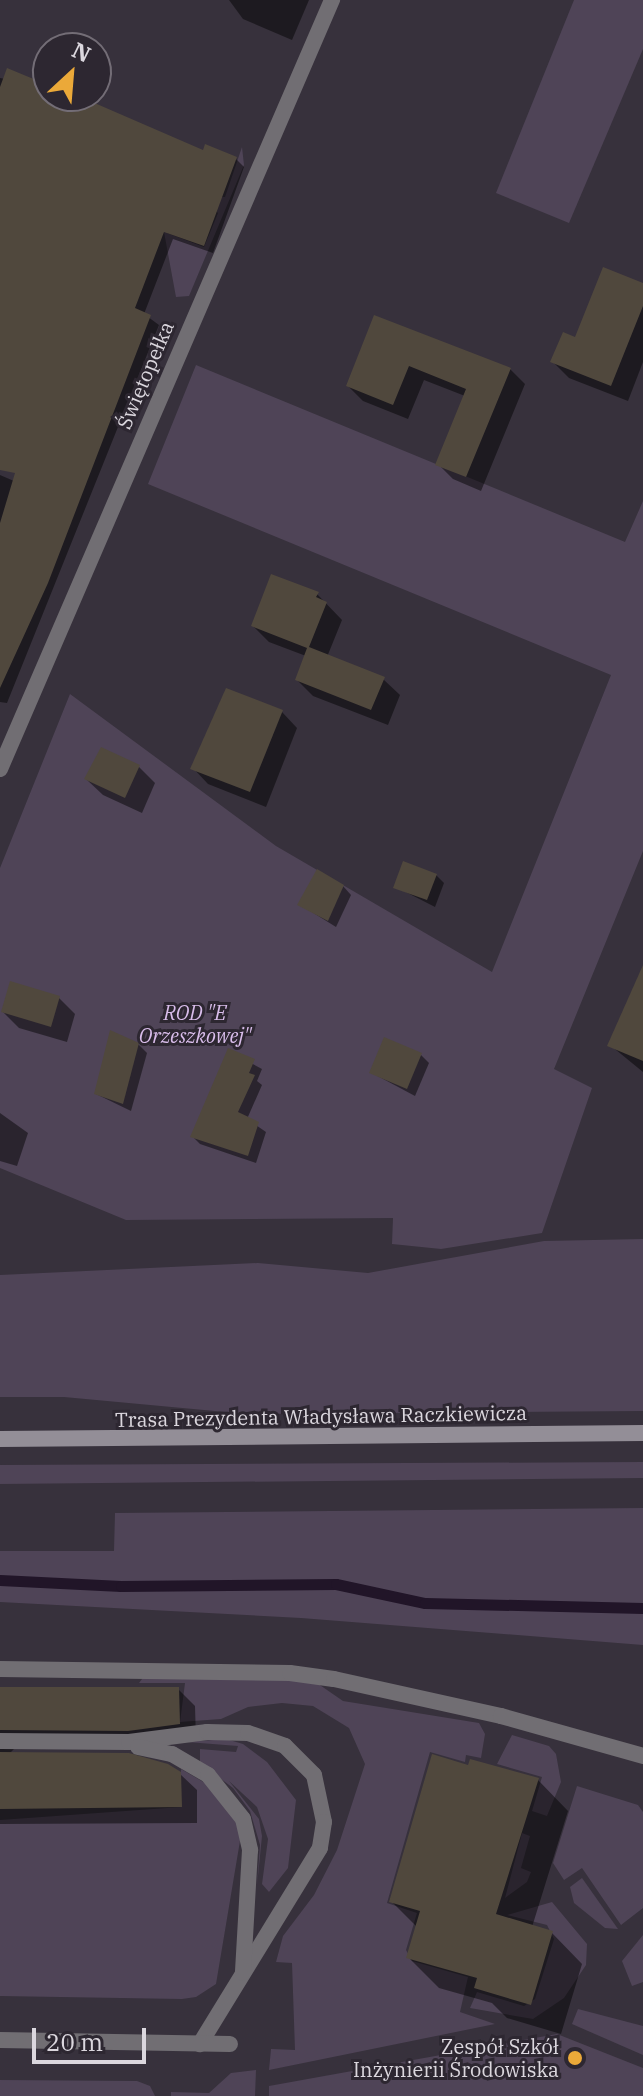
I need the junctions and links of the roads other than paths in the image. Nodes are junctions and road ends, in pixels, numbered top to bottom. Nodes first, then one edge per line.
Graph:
1 (332, 0) edge
2 (0, 769) edge
3 (643, 1433) edge
4 (0, 1439) edge
5 (0, 1669) edge
6 (0, 1744) edge
7 (643, 1756) edge
8 (243, 1973) junction
9 (0, 2040) edge
10 (200, 2044) junction
11 (230, 2044) dead end

1 - 2 street, Świętopełka
3 - 4 main road, Trasa Prezydenta Władysława Raczkiewicza
5 - 7 street
6 - 8 street
6 - 8 street
8 - 10 street
9 - 10 street
10 - 11 street

